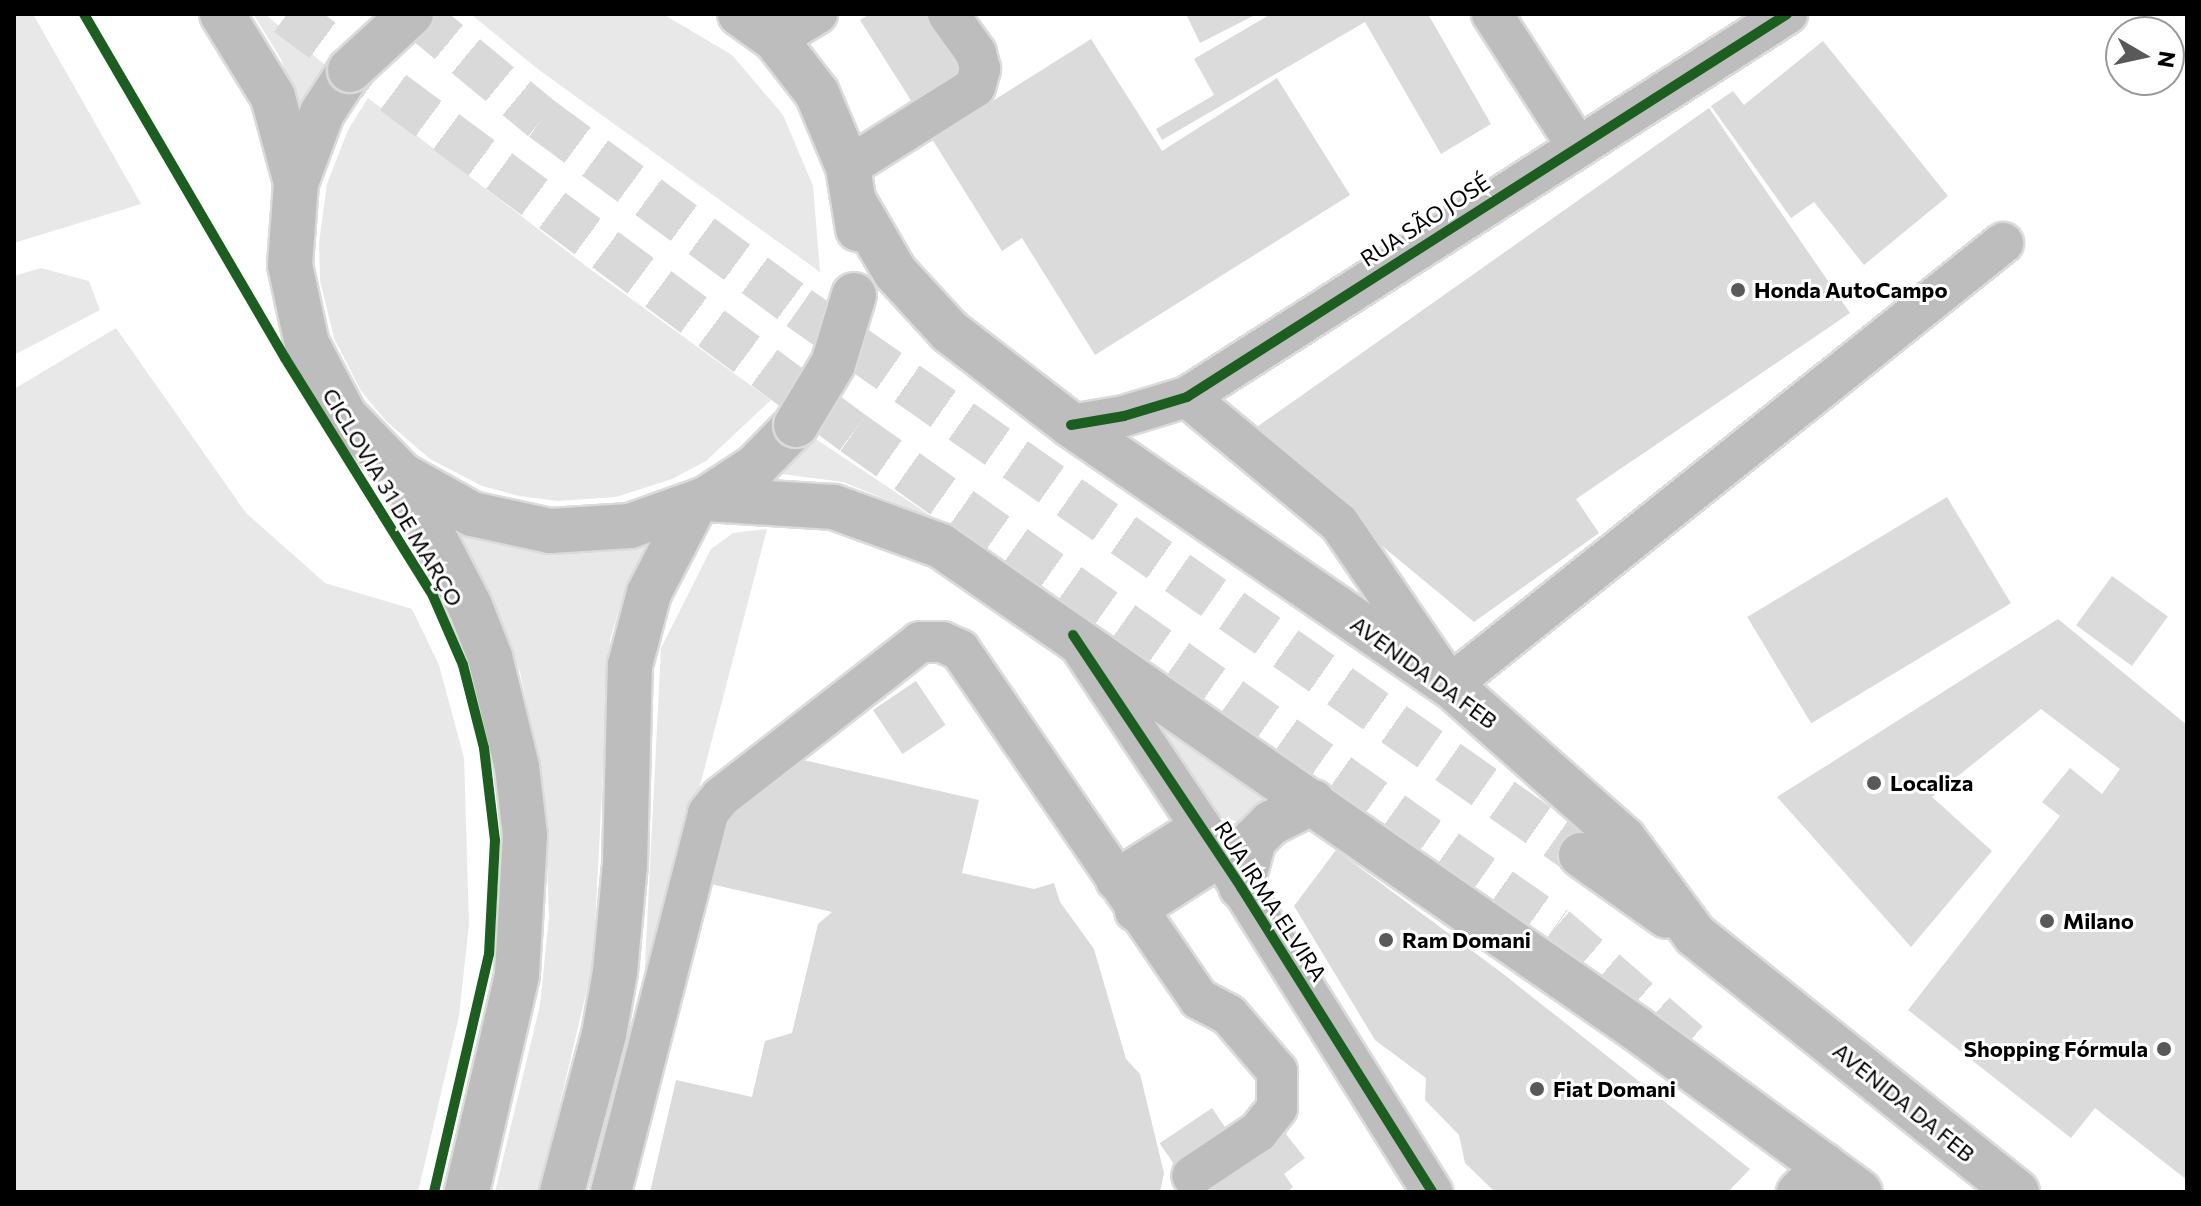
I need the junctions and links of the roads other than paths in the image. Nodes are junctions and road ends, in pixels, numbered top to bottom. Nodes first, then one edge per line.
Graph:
1 (222, 14) edge
2 (411, 14) edge
3 (740, 14) edge
4 (817, 14) edge
5 (948, 14) edge
6 (1492, 14) edge
7 (1787, 14) edge
8 (768, 27) edge
9 (1577, 146) junction
10 (296, 183) junction
11 (852, 185) junction
12 (2003, 243) dead end
13 (1187, 397) junction
14 (1071, 425) junction
15 (402, 475) junction
16 (700, 502) junction
17 (1073, 635) junction
18 (1450, 685) junction
19 (1313, 802) junction
20 (1581, 855) tunnel mouth
21 (1220, 858) junction
22 (1126, 895) junction
23 (1695, 935) junction
24 (1743, 1091) dead end
25 (1810, 1169) edge
26 (1192, 1176) dead end
27 (467, 1192) edge
28 (562, 1192) edge
29 (611, 1192) edge
30 (1432, 1192) edge
31 (1860, 1192) edge
32 (2017, 1192) edge

1 - 10 main road
2 - 10 main road, bridge
3 - 8 main road
4 - 8 street
5 - 11 street
6 - 9 street
7 - 9 street, RUA SÃO JOSÉ
8 - 11 main road
9 - 13 street, RUA SÃO JOSÉ
10 - 15 main road
11 - 14 main road, AVENIDA DA FEB
11 - 16 main road, bridge
12 - 18 street
13 - 14 street, RUA SÃO JOSÉ
13 - 18 street
14 - 18 main road, AVENIDA DA FEB
15 - 16 main road
15 - 27 main road
16 - 17 main road
16 - 28 main road
17 - 19 main road
17 - 21 street, RUA IRMA ELVIRA
18 - 23 main road, AVENIDA DA FEB
19 - 21 main road
19 - 25 main road
20 - 23 main road
21 - 22 street
21 - 30 street, RUA IRMA ELVIRA
22 - 26 street
22 - 29 street
23 - 32 main road, AVENIDA DA FEB
24 - 25 main road
25 - 31 main road

